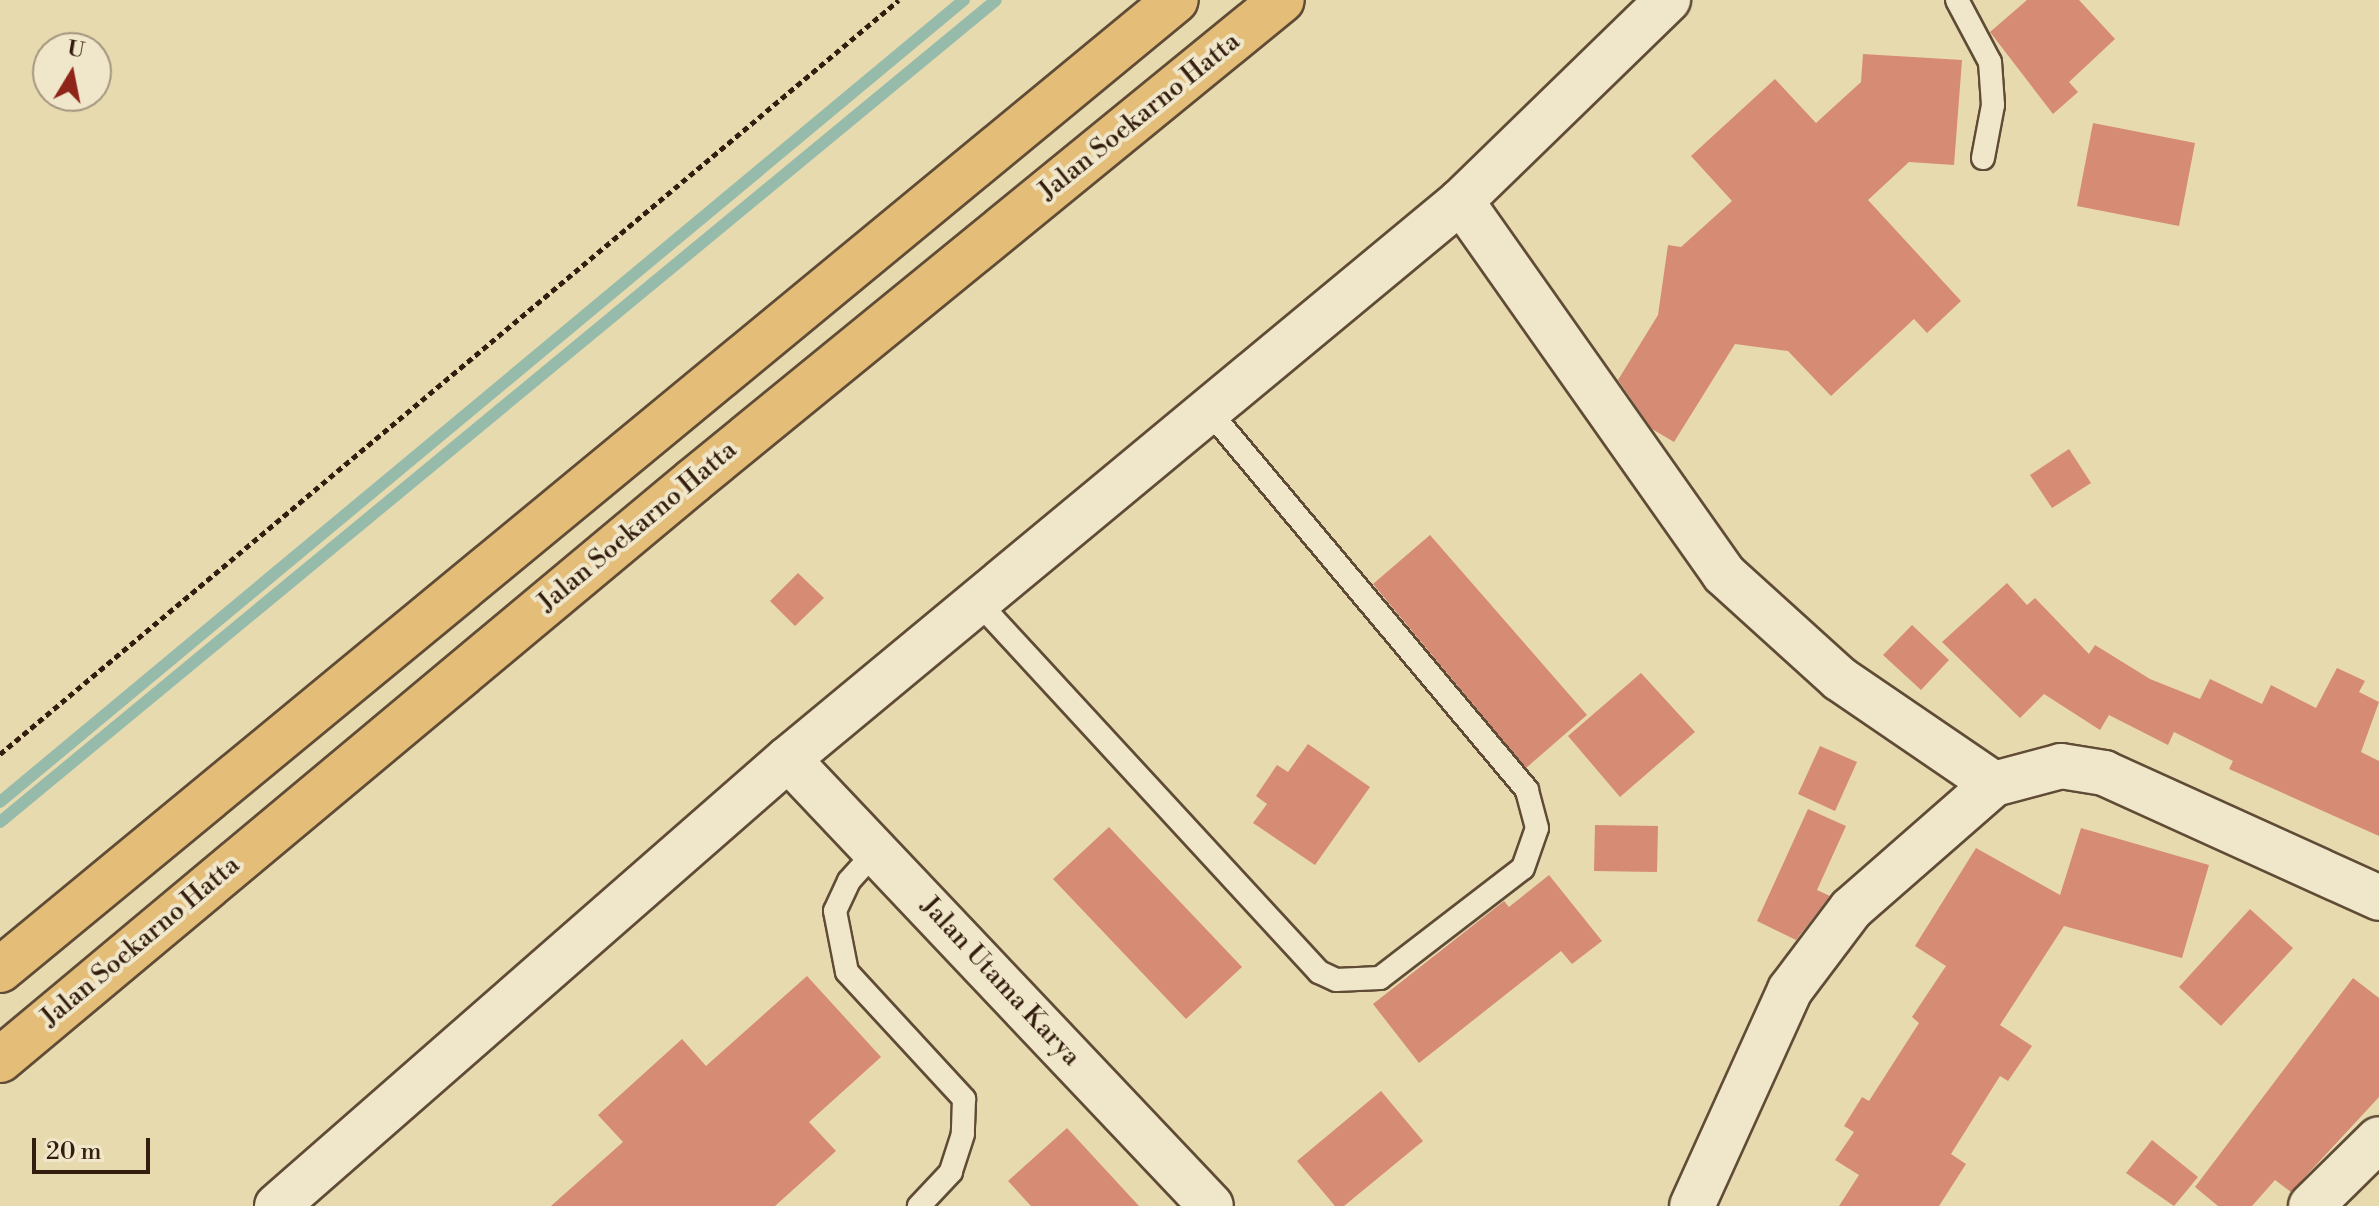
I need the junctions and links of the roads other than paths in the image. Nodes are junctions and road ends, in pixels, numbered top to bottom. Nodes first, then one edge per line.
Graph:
1 (1176, 0) edge
2 (1282, 0) edge
3 (1668, 0) edge
4 (1957, 0) edge
5 (1983, 158) dead end
6 (1461, 201) junction
7 (1207, 408) junction
8 (977, 601) junction
9 (788, 759) junction
10 (1994, 784) junction
11 (876, 851) junction
12 (2379, 898) edge
13 (0, 970) edge
14 (0, 1060) edge
15 (2375, 1155) edge
16 (277, 1206) edge
17 (919, 1206) edge
18 (1211, 1206) edge
19 (1692, 1206) edge
20 (2311, 1206) edge

1 - 13 highway
2 - 14 highway, Jalan Soekarno Hatta
3 - 6 street
4 - 5 lane
6 - 7 street
6 - 10 street
7 - 8 street
7 - 8 lane
8 - 9 street
9 - 11 street, Jalan Utama Karya
9 - 16 street
10 - 12 street
10 - 19 street
11 - 17 lane
11 - 18 street, Jalan Utama Karya
15 - 20 street

